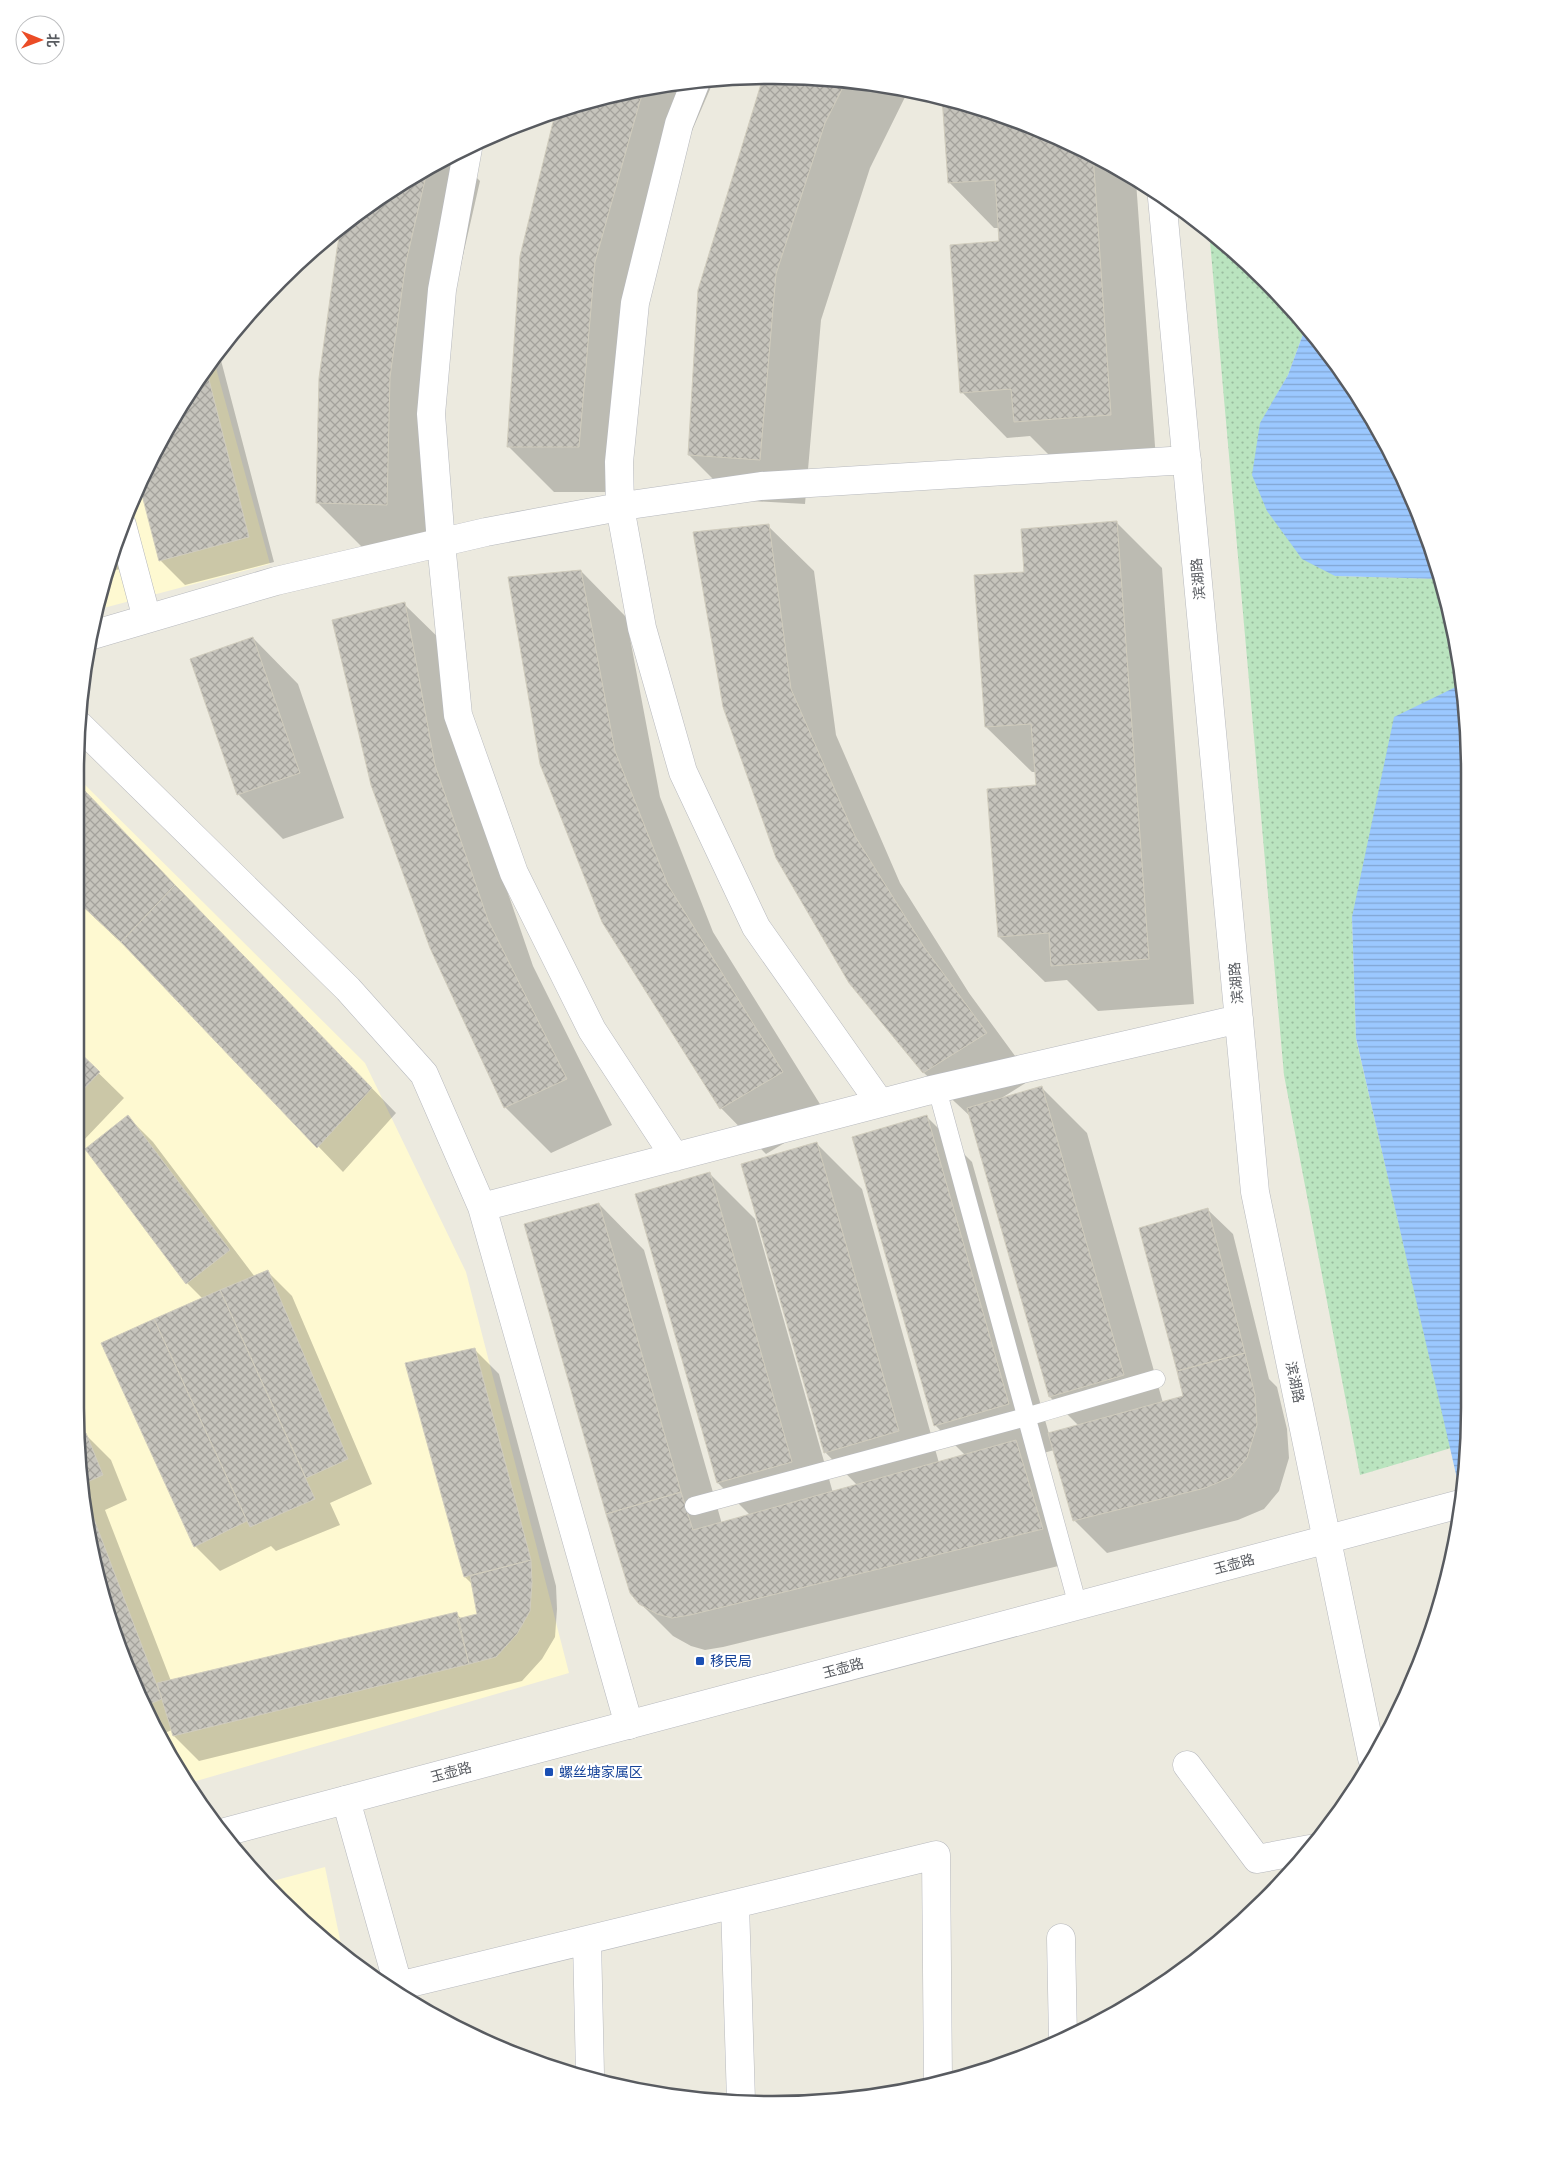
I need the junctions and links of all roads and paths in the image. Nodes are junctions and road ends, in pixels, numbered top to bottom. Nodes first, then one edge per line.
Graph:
1 (693, 89) edge
2 (467, 156) edge
3 (1163, 205) edge
4 (1187, 460) junction
5 (620, 507) junction
6 (125, 537) edge
7 (441, 543) junction
8 (147, 619) junction
9 (98, 633) edge
10 (85, 731) edge
11 (1239, 1019) junction
12 (937, 1089) junction
13 (880, 1103) junction
14 (675, 1157) junction
15 (482, 1207) junction
16 (1156, 1379) dead end
17 (1026, 1417) junction
18 (694, 1506) dead end
19 (1454, 1506) edge
20 (1328, 1539) junction
21 (1078, 1606) junction
22 (629, 1725) junction
23 (1370, 1750) edge
24 (1187, 1765) dead end
25 (346, 1800) junction
26 (229, 1831) edge
27 (1299, 1851) edge
28 (735, 1904) junction
29 (1061, 1938) dead end
30 (587, 1940) junction
31 (397, 1985) edge
32 (405, 1989) edge
33 (1063, 2032) edge
34 (590, 2072) edge
35 (938, 2076) edge
36 (741, 2095) edge

1 - 5 street
2 - 7 street
3 - 4 street, 滨湖路
4 - 5 street
4 - 11 street, 滨湖路
5 - 7 street
5 - 13 street
6 - 8 street
7 - 8 street
7 - 14 street
8 - 9 street
10 - 15 street
11 - 12 street
11 - 20 street, 滨湖路
12 - 13 street
12 - 17 lane
13 - 14 street
14 - 15 street
15 - 22 street
16 - 17 lane
17 - 18 lane
17 - 21 lane
19 - 20 street, 玉壶路
20 - 21 street, 玉壶路
20 - 23 street, 滨湖路
21 - 22 street, 玉壶路
22 - 25 street, 玉壶路
24 - 27 street
25 - 26 street, 玉壶路
25 - 31 street
28 - 30 street
28 - 35 street
28 - 36 street
29 - 33 street
30 - 32 street
30 - 34 street

